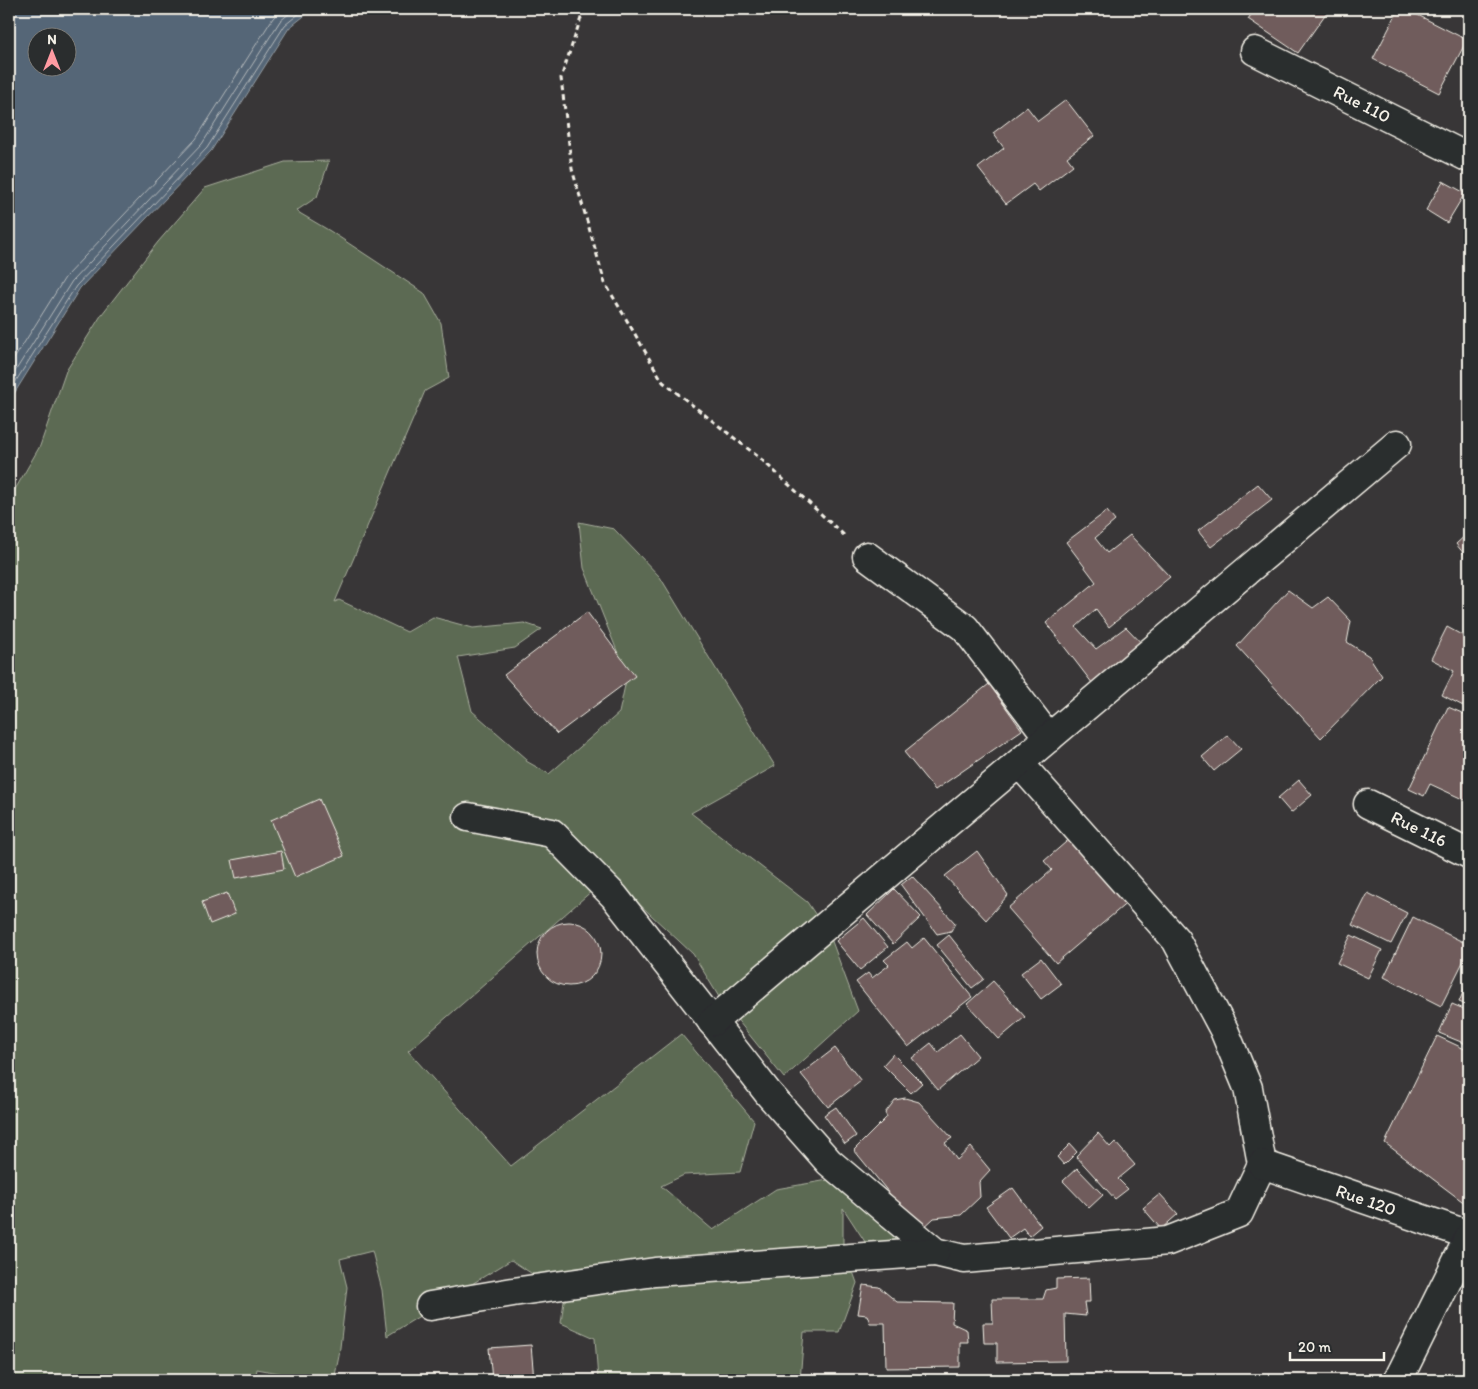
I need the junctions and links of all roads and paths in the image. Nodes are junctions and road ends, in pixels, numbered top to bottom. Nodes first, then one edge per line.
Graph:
1 (584, 9) edge
2 (1255, 50) dead end
3 (1469, 158) edge
4 (1397, 444) dead end
5 (867, 556) joint
6 (1048, 738) junction
7 (1019, 763) junction
8 (1368, 804) dead end
9 (468, 817) dead end
10 (1469, 854) edge
11 (712, 1022) junction
12 (1262, 1164) junction
13 (1469, 1236) edge
14 (935, 1252) junction
15 (430, 1306) dead end
16 (1398, 1380) edge

1 - 5 path
2 - 3 street, Rue 110
4 - 6 street
5 - 6 street
6 - 7 street
7 - 11 street
7 - 12 street
8 - 10 street, Rue 116
9 - 11 street
11 - 14 street
12 - 13 street, Rue 120
12 - 14 street
13 - 16 street
14 - 15 street

